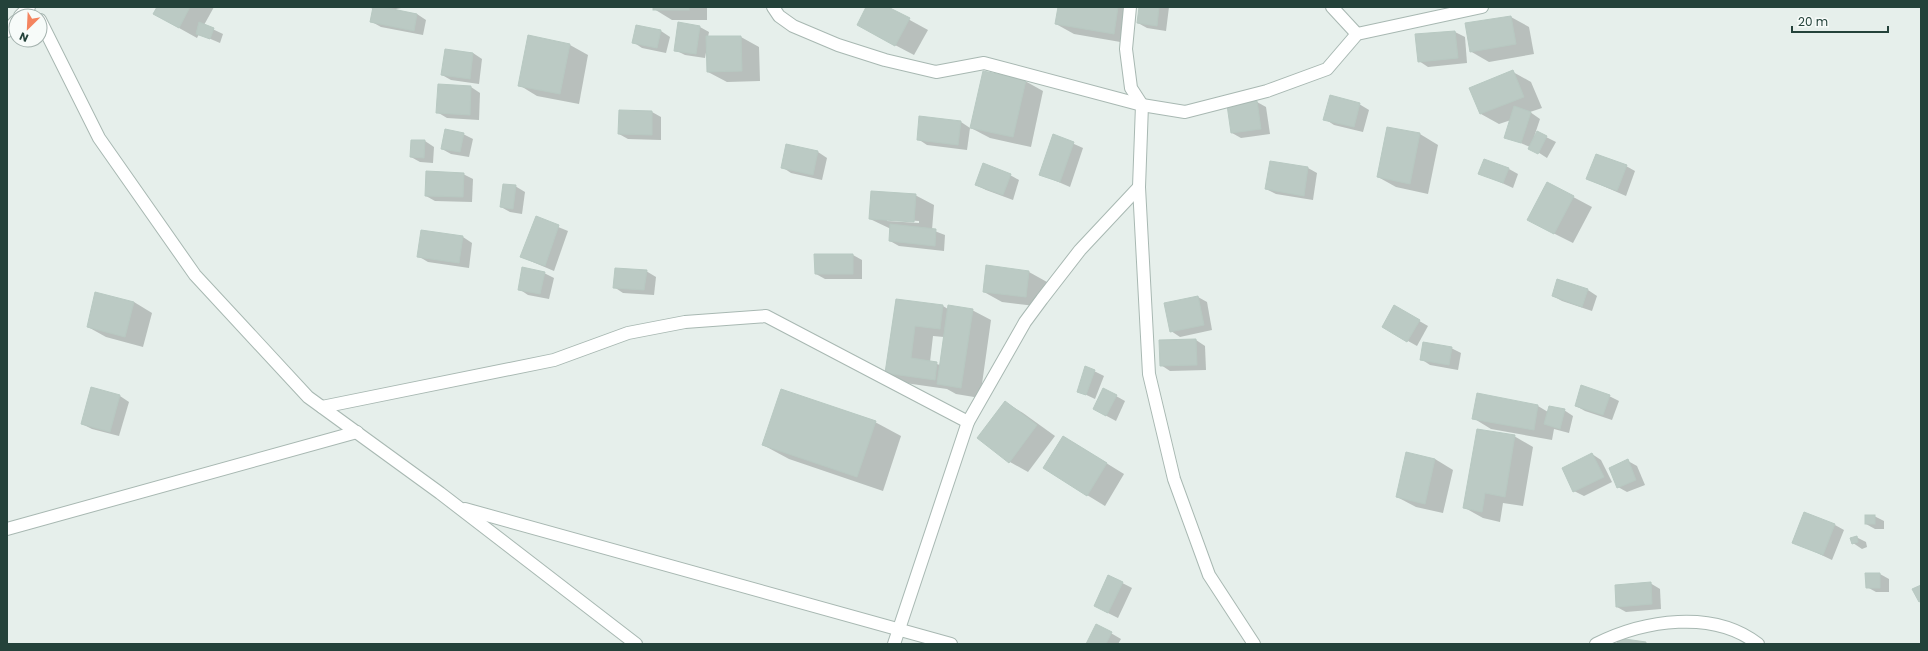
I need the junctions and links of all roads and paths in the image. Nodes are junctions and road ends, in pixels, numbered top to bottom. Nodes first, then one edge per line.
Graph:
1 (773, 7) edge
2 (1130, 7) edge
3 (1332, 7) edge
4 (1482, 7) edge
5 (1357, 34) junction
6 (48, 36) edge
7 (1142, 106) junction
8 (1139, 187) junction
9 (322, 407) junction
10 (968, 422) junction
11 (357, 432) junction
12 (458, 507) junction
13 (7, 529) edge
14 (898, 630) junction
15 (636, 644) edge
16 (894, 644) edge
17 (951, 644) edge
18 (1254, 644) edge
19 (1596, 644) edge
20 (1758, 644) edge

1 - 7 street
2 - 7 street
3 - 5 street
4 - 5 street
5 - 7 street
6 - 9 street
7 - 8 street
8 - 10 street
8 - 18 street
9 - 10 street
9 - 11 street
10 - 14 street
11 - 12 street
11 - 13 street
12 - 14 street
12 - 15 street
14 - 16 street
14 - 17 street
19 - 20 street

